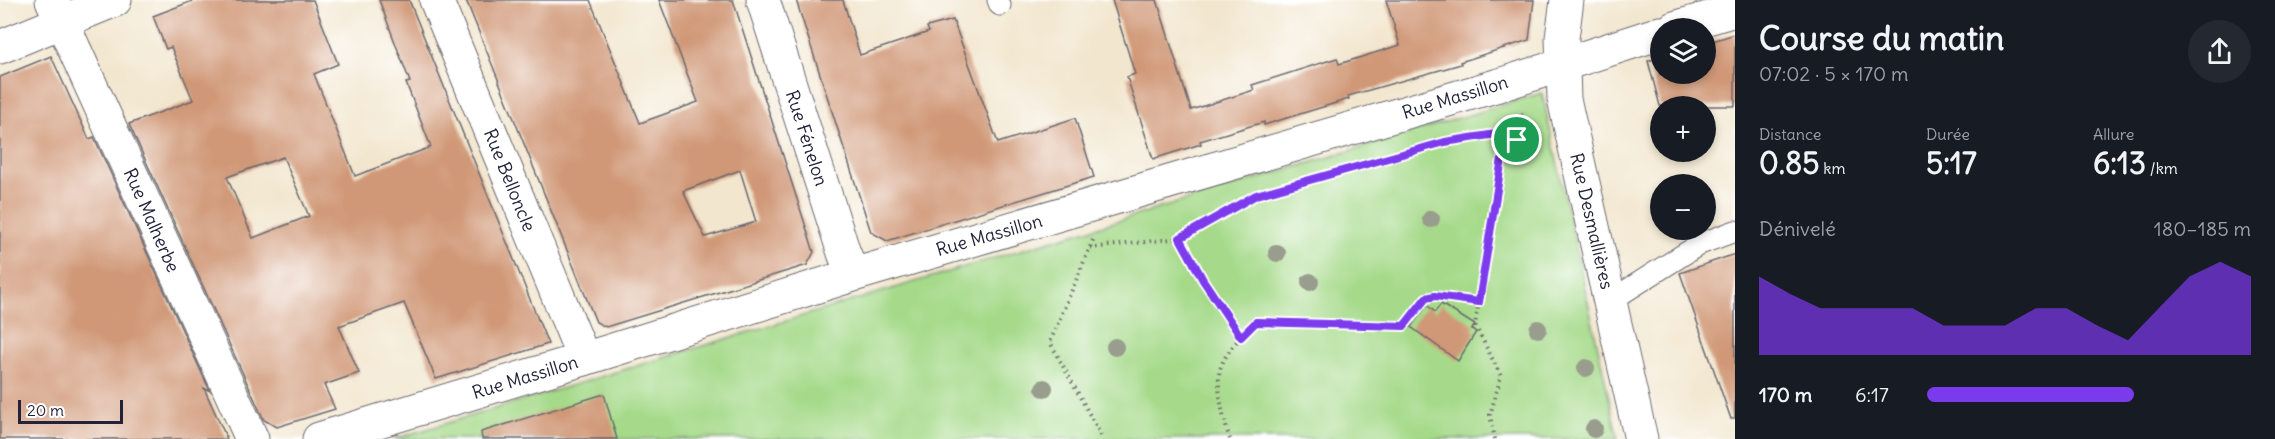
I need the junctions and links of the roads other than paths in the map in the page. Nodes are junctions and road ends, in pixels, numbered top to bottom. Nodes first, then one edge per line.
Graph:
1 (115, 0) edge
2 (436, 0) edge
3 (763, 0) edge
4 (1567, 0) edge
5 (1735, 10) edge
6 (57, 11) edge
7 (1708, 18) edge
8 (1650, 36) edge
9 (0, 47) edge
10 (1562, 64) junction
11 (1735, 231) edge
12 (854, 274) junction
13 (1610, 301) junction
14 (584, 359) junction
15 (252, 439) edge
16 (319, 439) edge
17 (1641, 439) edge

1 - 6 street
2 - 14 street, Rue Belloncle
3 - 12 street, Rue Fénelon
4 - 10 street, Rue Desmallières
5 - 7 street
6 - 9 street
6 - 15 street, Rue Malherbe
8 - 10 street, Rue Massillon
10 - 12 street, Rue Massillon
10 - 13 street, Rue Desmallières
11 - 13 lane
12 - 14 street, Rue Massillon
13 - 17 street, Rue Desmallières
14 - 16 street, Rue Massillon

